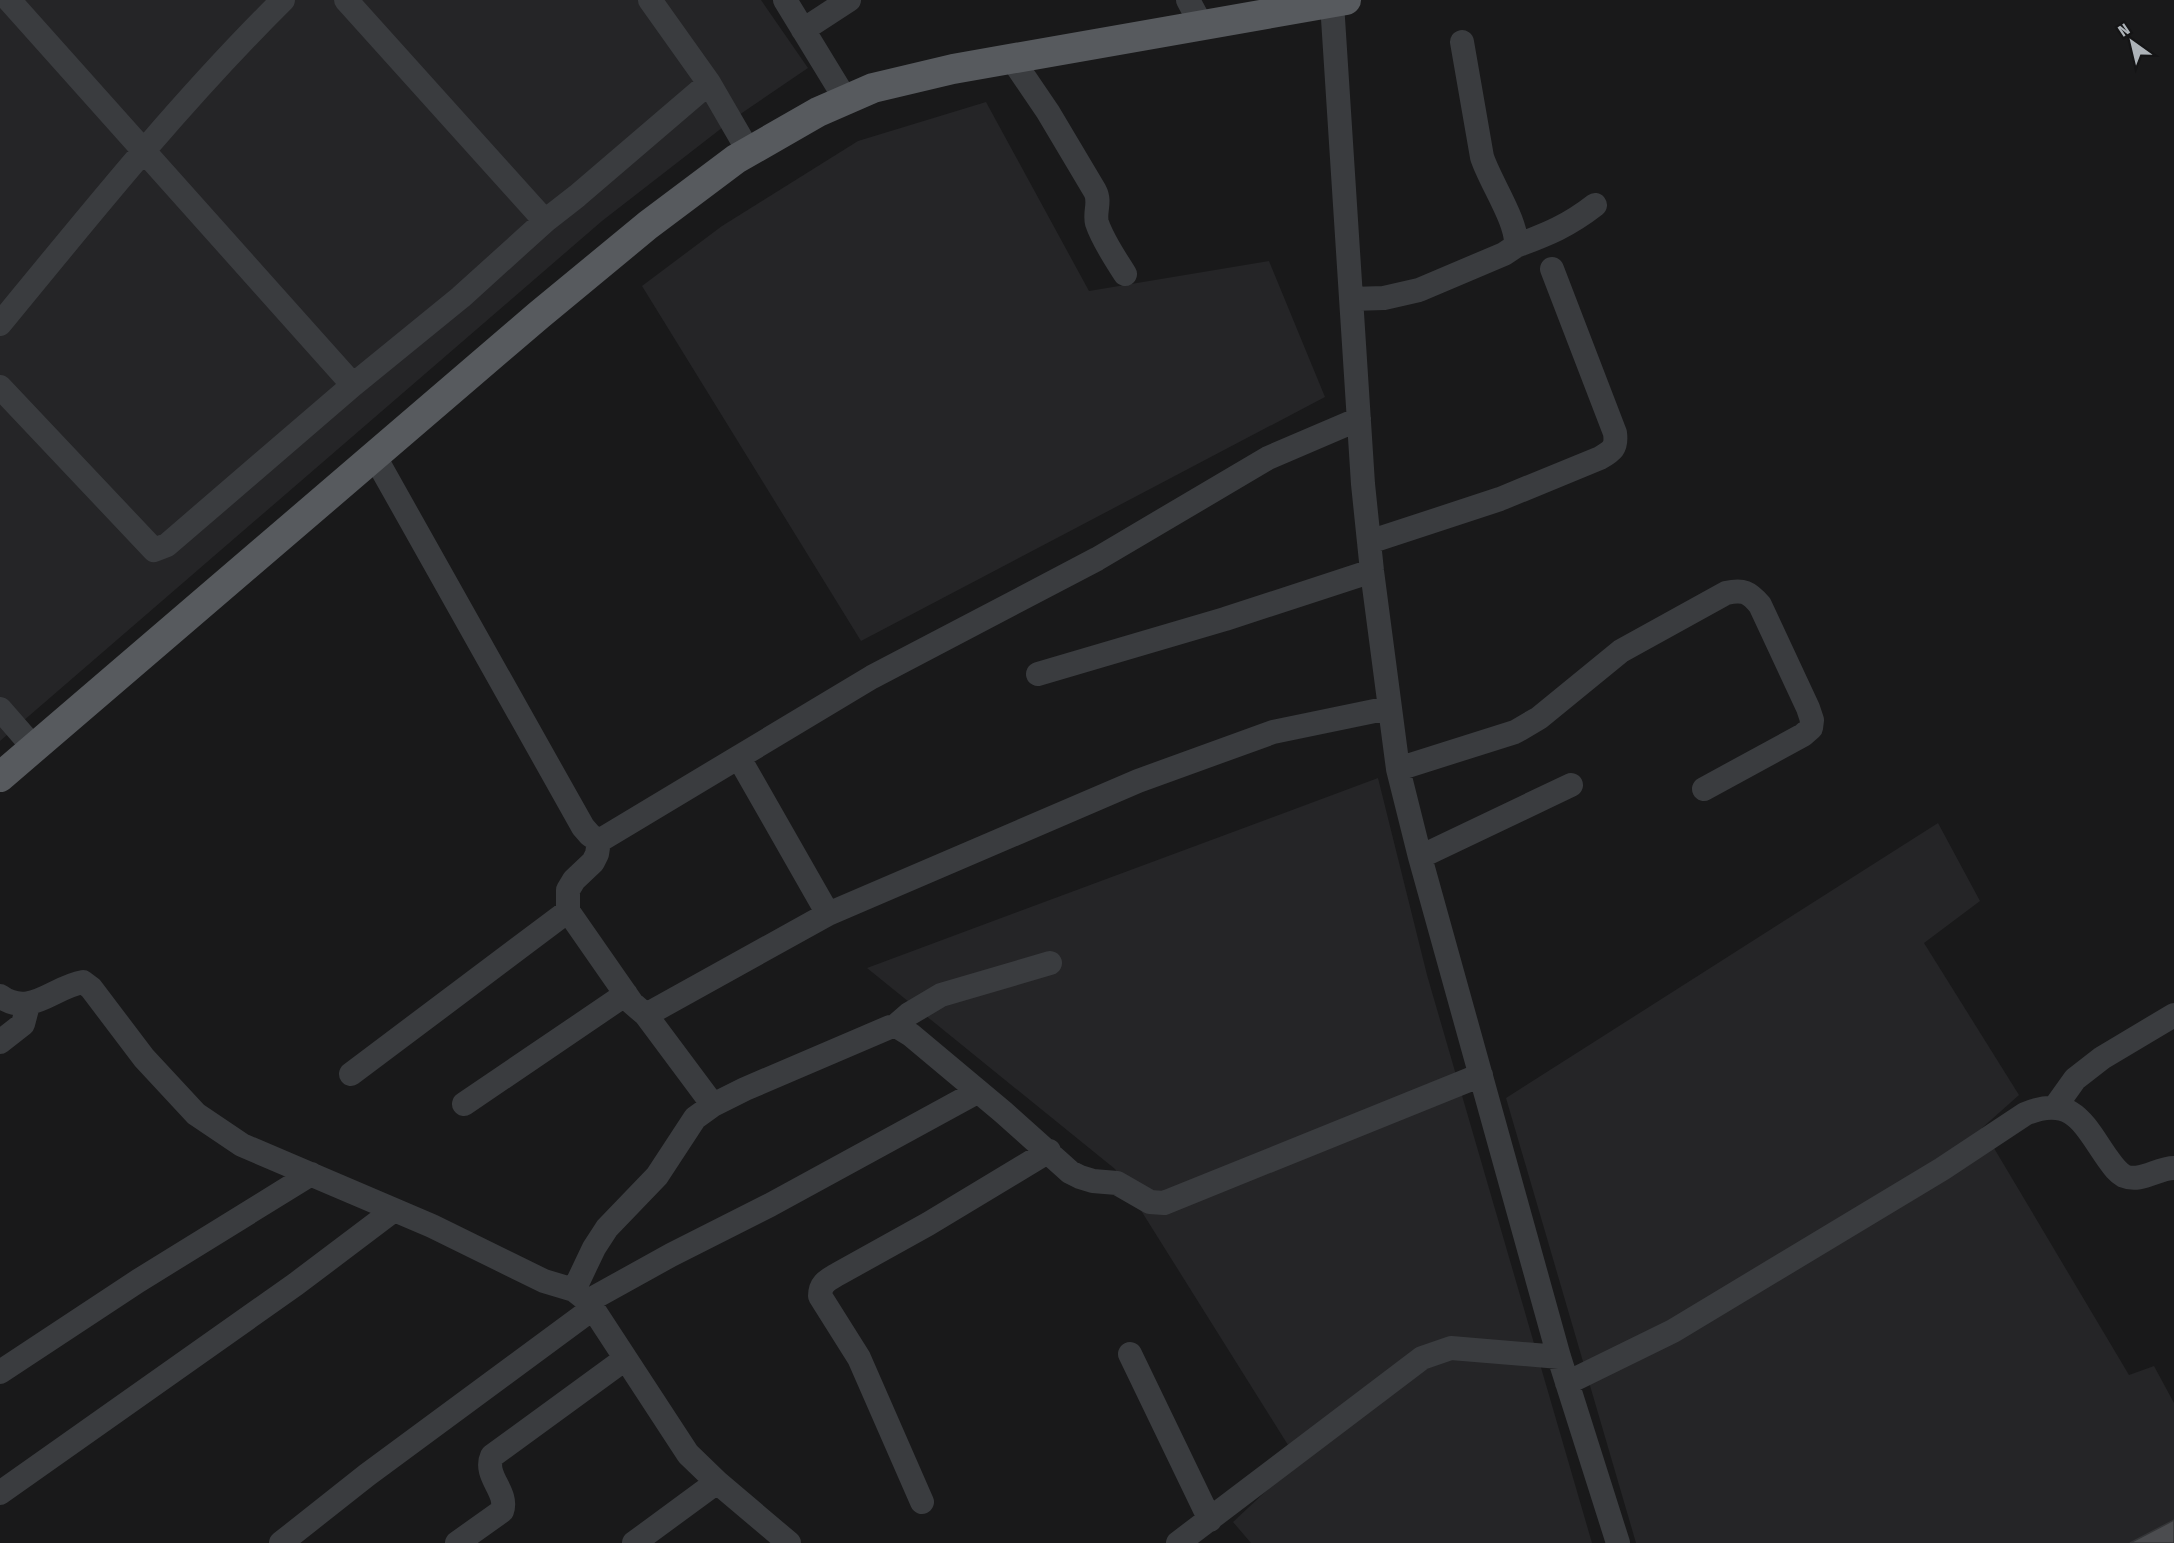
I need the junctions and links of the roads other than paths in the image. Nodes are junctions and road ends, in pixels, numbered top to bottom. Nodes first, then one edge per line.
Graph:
1 (9, 0) edge
2 (283, 0) edge
3 (346, 0) edge
4 (650, 0) edge
5 (785, 0) edge
6 (849, 0) edge
7 (1337, 1) edge
8 (1195, 13) edge
9 (803, 30) junction
10 (1462, 42) dead end
11 (1012, 59) junction
12 (709, 83) junction
13 (846, 100) junction
14 (144, 149) junction
15 (749, 152) junction
16 (1595, 205) dead end
17 (545, 221) junction
18 (1516, 246) junction
19 (1552, 269) dead end
20 (1125, 274) dead end
21 (1352, 299) junction
22 (0, 324) edge
23 (353, 385) junction
24 (0, 387) edge
25 (1359, 419) junction
26 (375, 457) junction
27 (1369, 542) junction
28 (1372, 571) junction
29 (1038, 674) dead end
30 (1389, 708) junction
31 (0, 709) edge
32 (34, 748) junction
33 (739, 758) junction
34 (1398, 769) junction
35 (0, 777) edge
36 (1571, 785) dead end
37 (1704, 789) dead end
38 (599, 841) junction
39 (1420, 857) junction
40 (568, 910) junction
41 (828, 914) junction
42 (1050, 963) dead end
43 (626, 994) junction
44 (0, 996) edge
45 (28, 1005) junction
46 (646, 1015) junction
47 (2174, 1015) edge
48 (894, 1027) junction
49 (0, 1042) edge
50 (351, 1074) dead end
51 (1481, 1076) junction
52 (976, 1092) junction
53 (464, 1104) dead end
54 (713, 1105) junction
55 (2055, 1107) junction
56 (1049, 1151) junction
57 (2174, 1168) edge
58 (311, 1174) junction
59 (394, 1210) junction
60 (585, 1300) junction
61 (1130, 1354) dead end
62 (1559, 1357) junction
63 (625, 1359) junction
64 (0, 1372) edge
65 (1567, 1383) junction
66 (717, 1482) junction
67 (0, 1493) edge
68 (922, 1502) dead end
69 (1210, 1520) junction
70 (281, 1543) edge
71 (457, 1543) edge
72 (634, 1543) edge
73 (789, 1543) edge
74 (1178, 1543) edge
75 (1618, 1543) edge

1 - 14 street
2 - 14 street
3 - 17 street
4 - 12 street
5 - 9 street
6 - 9 street
7 - 8 main road
7 - 21 street
8 - 11 main road
9 - 13 street
10 - 18 street
11 - 13 main road
11 - 20 street
12 - 15 street
12 - 17 street
13 - 15 main road
14 - 22 street
14 - 23 street
15 - 26 main road
16 - 18 street
17 - 23 street
18 - 21 street
19 - 27 street
21 - 25 street
23 - 24 street
25 - 27 street
25 - 33 street
26 - 32 main road
26 - 38 street
27 - 28 street
28 - 29 street
28 - 30 street
30 - 34 street
30 - 41 street
31 - 32 street
32 - 35 main road
33 - 38 street
33 - 41 street
34 - 37 street
34 - 39 street
36 - 39 street
38 - 40 street
39 - 51 street
40 - 43 street
40 - 50 street
41 - 46 street
42 - 48 street
43 - 46 street
43 - 53 street
44 - 45 street
45 - 49 street
45 - 58 street
46 - 54 street
47 - 55 street
48 - 52 street
48 - 54 street
51 - 56 street
51 - 62 street
52 - 56 street
52 - 60 street
54 - 60 street
55 - 57 street
55 - 65 street
56 - 68 street
58 - 59 street
58 - 64 street
59 - 60 street
59 - 67 street
60 - 63 street
60 - 70 street
61 - 69 street
62 - 65 street
62 - 69 street
63 - 66 street
63 - 71 street
65 - 75 street
66 - 72 street
66 - 73 street
69 - 74 street

